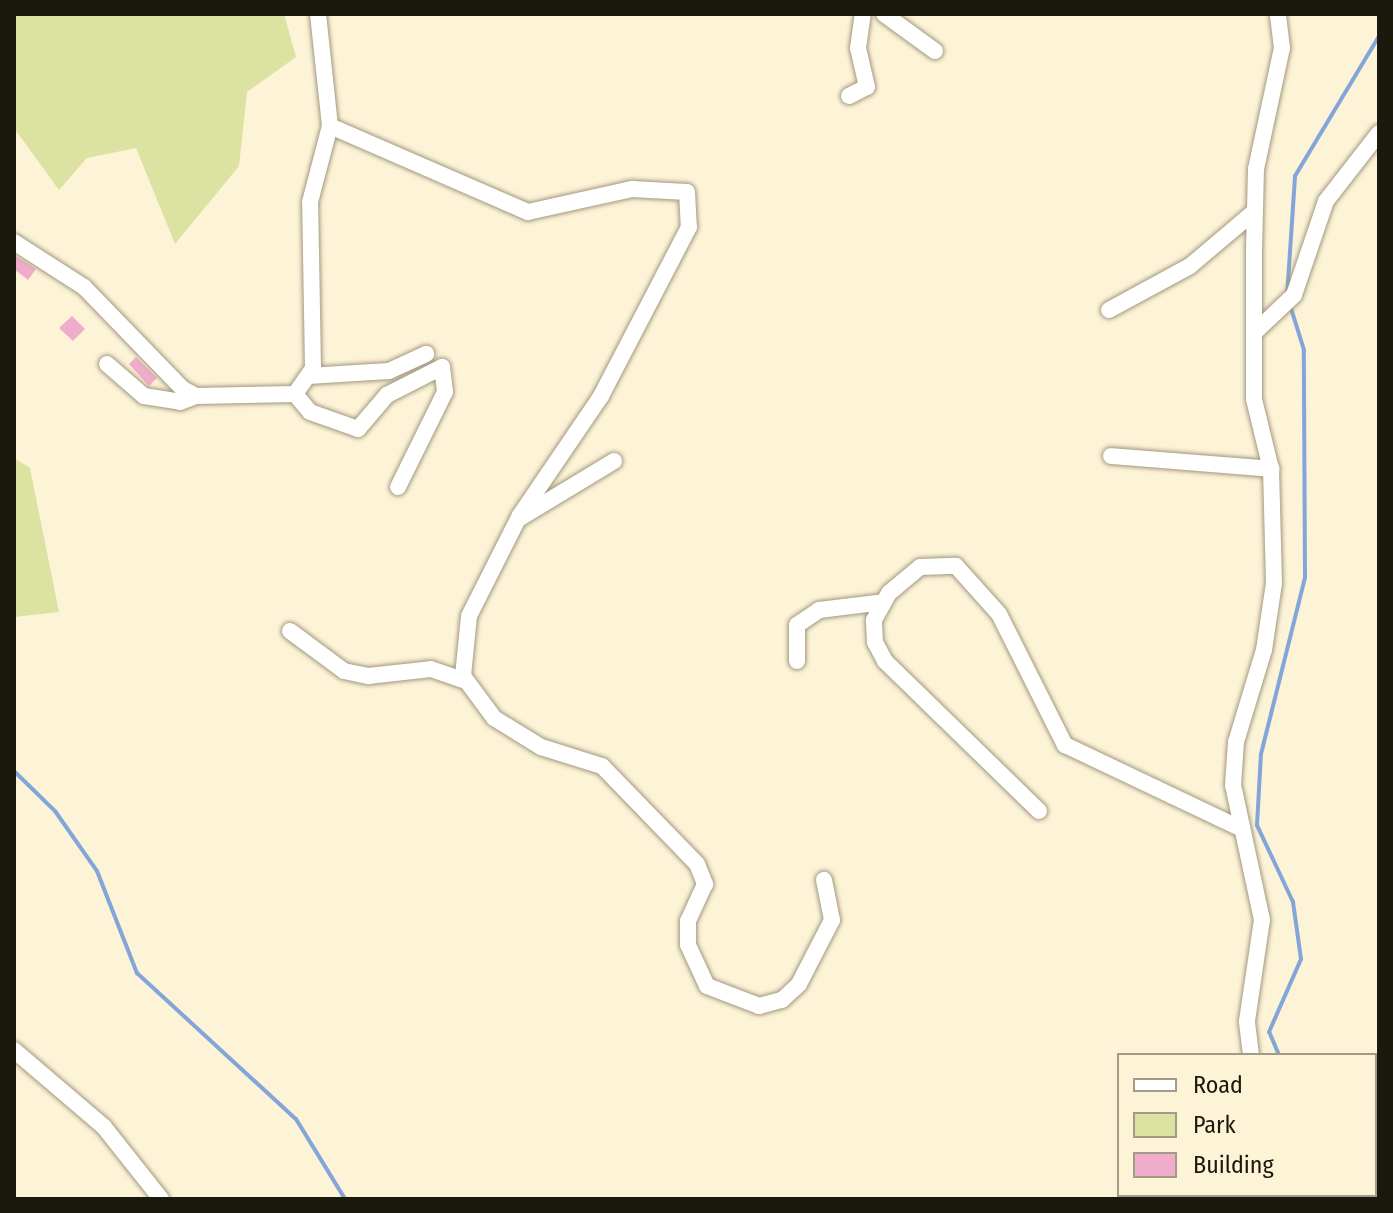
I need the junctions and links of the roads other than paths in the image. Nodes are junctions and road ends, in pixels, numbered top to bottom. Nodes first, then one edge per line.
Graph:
1 (318, 14) edge
2 (863, 14) edge
3 (884, 14) edge
4 (1278, 14) edge
5 (935, 51) dead end
6 (849, 96) dead end
7 (330, 126) junction
8 (1379, 133) edge
9 (1255, 211) junction
10 (14, 242) edge
11 (1109, 310) dead end
12 (1255, 332) junction
13 (426, 354) dead end
14 (107, 364) dead end
15 (308, 376) junction
16 (295, 394) junction
17 (196, 396) junction
18 (1111, 456) dead end
19 (614, 461) dead end
20 (1271, 469) junction
21 (398, 487) dead end
22 (518, 519) junction
23 (884, 602) junction
24 (290, 631) dead end
25 (797, 661) dead end
26 (465, 681) junction
27 (1039, 811) dead end
28 (1238, 827) junction
29 (824, 880) dead end
30 (14, 1050) edge
31 (1251, 1053) edge
32 (161, 1199) edge

1 - 7 street
2 - 6 street
3 - 5 street
4 - 9 street
7 - 15 street
7 - 22 street
8 - 12 street
9 - 11 street
9 - 12 street
10 - 17 street
12 - 20 street
13 - 15 street
14 - 17 street
15 - 16 street
16 - 17 street
16 - 21 street
18 - 20 street
19 - 22 street
20 - 28 street
22 - 26 street
23 - 25 street
23 - 27 street
23 - 28 street
24 - 26 street
26 - 29 street
28 - 31 street
30 - 32 street

